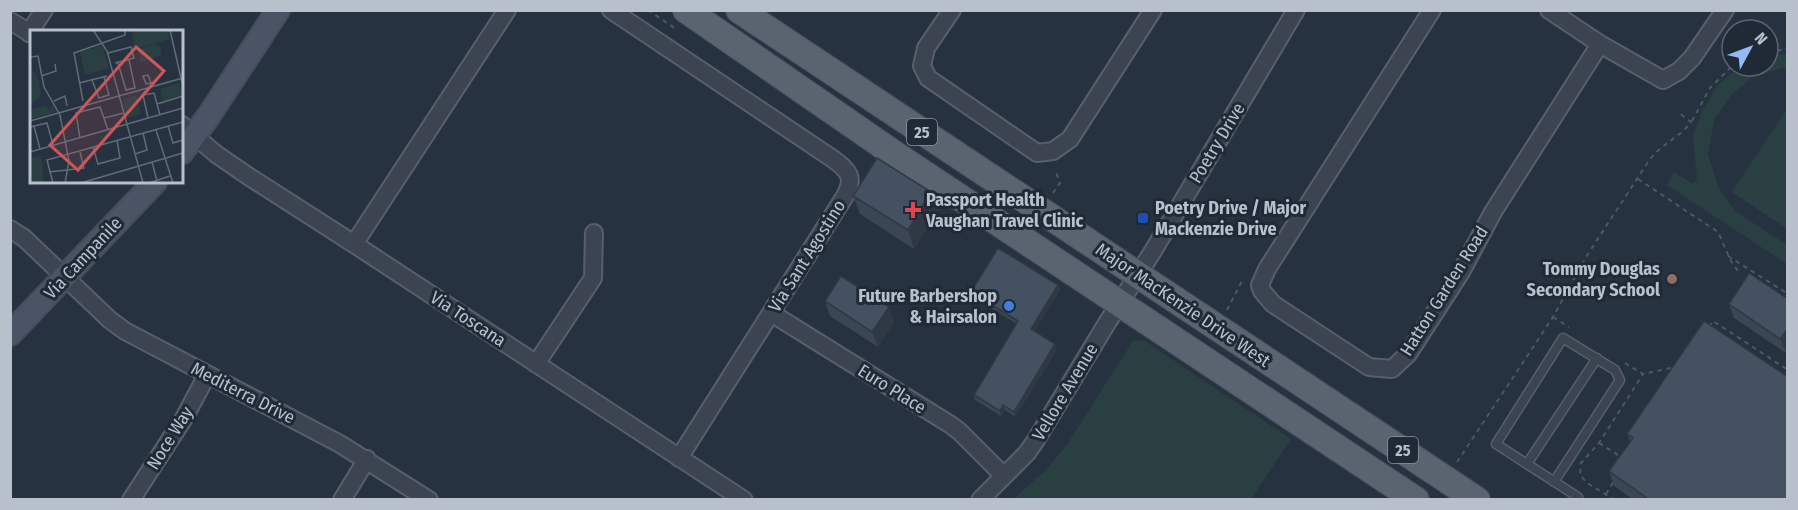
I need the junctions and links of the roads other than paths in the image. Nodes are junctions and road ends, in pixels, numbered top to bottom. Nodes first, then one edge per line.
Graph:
1 (44, 10) edge
2 (278, 10) edge
3 (507, 10) edge
4 (611, 10) edge
5 (686, 10) edge
6 (739, 10) edge
7 (951, 10) edge
8 (1153, 10) edge
9 (1296, 10) edge
10 (1432, 10) edge
11 (1549, 10) edge
12 (1725, 10) edge
13 (10, 21) edge
14 (32, 30) edge
15 (30, 34) edge
16 (1600, 44) junction
17 (186, 137) edge
18 (154, 183) edge
19 (10, 229) edge
20 (594, 233) dead end
21 (354, 244) junction
22 (1138, 275) junction
23 (65, 277) junction
24 (1120, 303) junction
25 (771, 313) junction
26 (10, 334) edge
27 (1597, 358) junction
28 (536, 364) junction
29 (207, 375) junction
30 (679, 458) junction
31 (367, 459) junction
32 (1527, 464) junction
33 (1004, 476) junction
34 (1554, 482) junction
35 (1578, 497) dead end
36 (130, 500) edge
37 (342, 500) edge
38 (429, 500) edge
39 (744, 500) edge
40 (980, 500) edge
41 (1416, 500) edge
42 (1477, 500) edge

1 - 14 street
2 - 17 street
3 - 21 street
4 - 25 street, Via Sant Agostino
5 - 24 main road, Major MacKenzie Drive West / 25
6 - 22 main road, Major MacKenzie Drive West / 25
7 - 8 street
9 - 22 street, Poetry Drive
10 - 16 street, Hatton Garden Road
11 - 16 street
12 - 16 street
13 - 15 street
17 - 21 street, Via Toscana
18 - 23 street, Via Campanile
19 - 23 street, Mediterra Drive
20 - 28 street
21 - 28 street, Via Toscana
22 - 24 street, Vellore Avenue
22 - 42 main road, Major MacKenzie Drive West / 25
23 - 26 street, Via Campanile
23 - 29 street, Mediterra Drive
24 - 33 street, Vellore Avenue
24 - 41 main road, Major MacKenzie Drive West / 25
25 - 30 street, Via Sant Agostino
25 - 33 street, Euro Place
27 - 32 lane
27 - 32 lane
27 - 34 lane
28 - 30 street, Via Toscana
29 - 31 street, Mediterra Drive
29 - 36 street, Noce Way
30 - 39 street, Via Toscana
31 - 37 street
31 - 38 street, Mediterra Drive
32 - 34 lane
33 - 40 street, Vellore Avenue
34 - 35 lane

